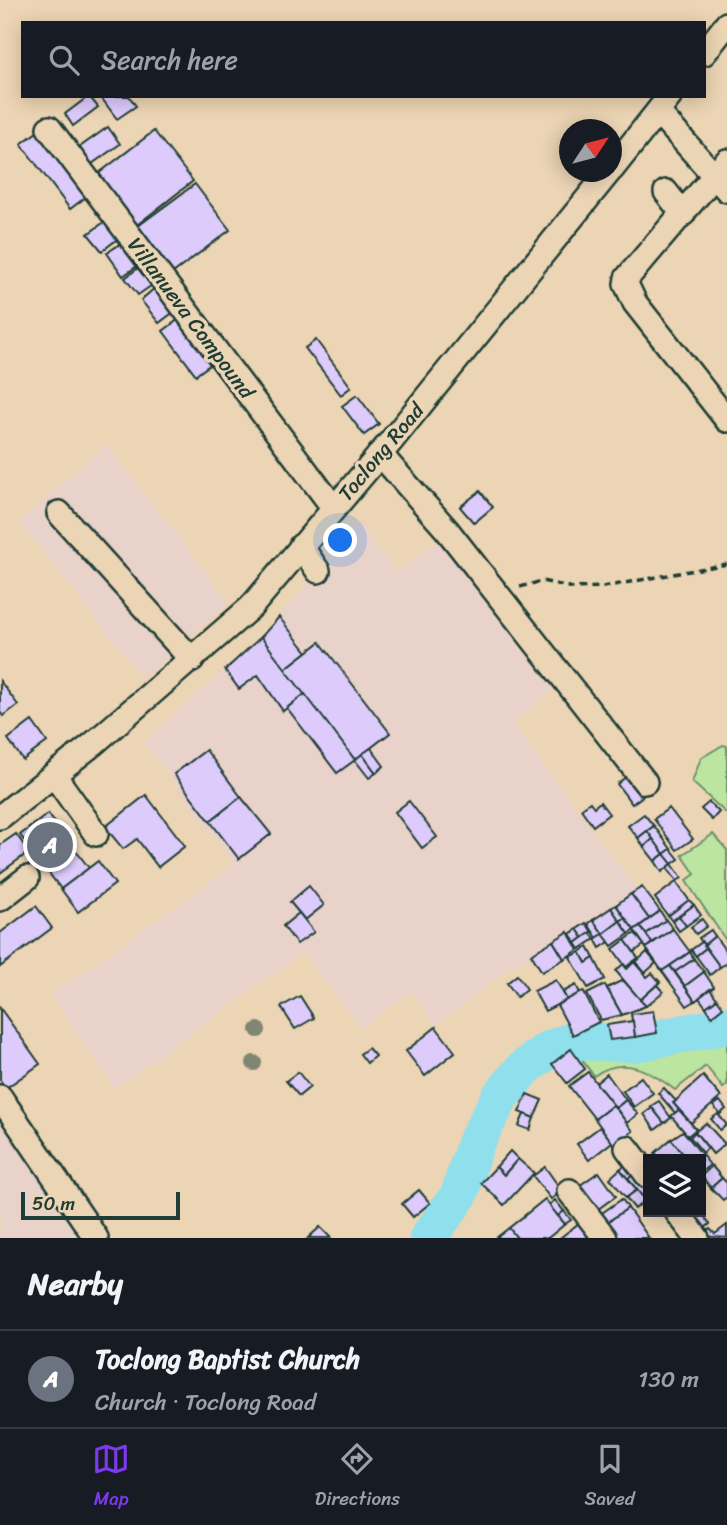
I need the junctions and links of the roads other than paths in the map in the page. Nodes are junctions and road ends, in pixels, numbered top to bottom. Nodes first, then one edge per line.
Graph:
1 (727, 24) edge
2 (706, 50) edge
3 (664, 104) edge
4 (49, 128) dead end
5 (622, 155) edge
6 (723, 175) edge
7 (600, 182) edge
8 (666, 192) dead end
9 (683, 214) junction
10 (727, 420) edge
11 (380, 454) junction
12 (333, 508) junction
13 (59, 513) dead end
14 (301, 546) junction
15 (318, 572) dead end
16 (192, 660) junction
17 (54, 775) junction
18 (645, 782) dead end
19 (0, 817) edge
20 (96, 834) dead end
21 (27, 878) dead end
22 (0, 899) edge
23 (0, 1097) edge
24 (627, 1149) dead end
25 (643, 1170) edge
26 (569, 1191) dead end
27 (681, 1217) edge
28 (96, 1238) edge
29 (604, 1238) edge
30 (697, 1238) edge

1 - 2 street
3 - 5 street, Toclong Road
3 - 6 street
4 - 12 street, Villanueva Compound
6 - 9 street
7 - 11 street, Toclong Road
8 - 9 street
9 - 10 street
11 - 12 street, Toclong Road
11 - 18 street
12 - 14 street, Toclong Road
13 - 16 street
14 - 15 street
14 - 16 street, Toclong Road
16 - 17 street, Toclong Road
17 - 19 street, Toclong Road
17 - 20 street
21 - 22 street
23 - 28 street
24 - 25 street
26 - 29 street
27 - 30 street

